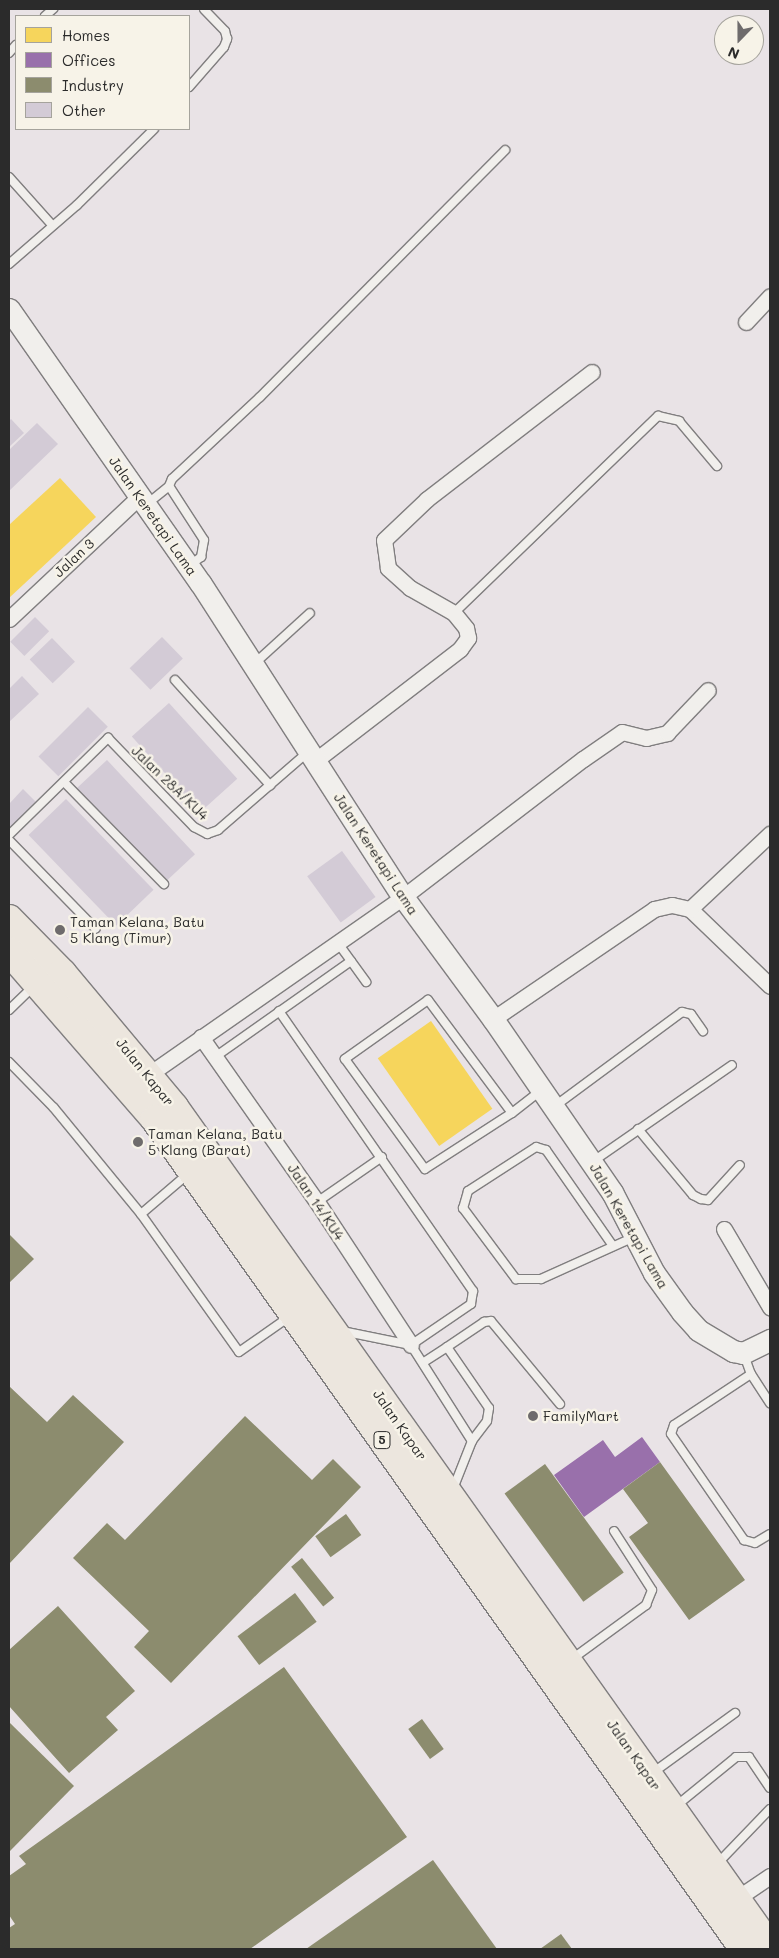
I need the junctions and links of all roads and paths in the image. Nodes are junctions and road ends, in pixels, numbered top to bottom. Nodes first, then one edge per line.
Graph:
1 (204, 9) edge
2 (190, 86) edge
3 (153, 130) edge
4 (505, 150) dead end
5 (9, 178) edge
6 (52, 225) junction
7 (9, 264) edge
8 (770, 296) edge
9 (9, 309) edge
10 (746, 322) dead end
11 (592, 372) dead end
12 (717, 466) dead end
13 (169, 486) junction
14 (141, 502) junction
15 (189, 566) junction
16 (454, 613) junction
17 (310, 614) dead end
18 (9, 619) edge
19 (253, 664) junction
20 (175, 680) dead end
21 (708, 690) dead end
22 (313, 755) junction
23 (64, 782) junction
24 (270, 785) junction
25 (770, 834) edge
26 (9, 835) edge
27 (9, 840) edge
28 (164, 884) dead end
29 (402, 897) junction
30 (690, 909) junction
31 (9, 919) edge
32 (96, 929) dead end
33 (337, 942) junction
34 (9, 951) edge
35 (351, 961) junction
36 (38, 982) junction
37 (366, 982) dead end
38 (770, 986) edge
39 (9, 1010) edge
40 (279, 1012) junction
41 (493, 1019) junction
42 (703, 1031) dead end
43 (201, 1038) junction
44 (215, 1056) junction
45 (9, 1062) edge
46 (732, 1065) dead end
47 (148, 1075) junction
48 (548, 1098) junction
49 (512, 1113) junction
50 (638, 1129) junction
51 (382, 1157) junction
52 (592, 1162) junction
53 (740, 1165) dead end
54 (192, 1171) junction
55 (317, 1202) junction
56 (141, 1214) junction
57 (724, 1229) dead end
58 (635, 1236) junction
59 (613, 1246) junction
60 (770, 1307) edge
61 (294, 1313) junction
62 (333, 1329) junction
63 (770, 1340) edge
64 (411, 1345) junction
65 (447, 1347) junction
66 (743, 1354) junction
67 (424, 1362) junction
68 (751, 1374) junction
69 (770, 1403) edge
70 (560, 1404) dead end
71 (472, 1441) junction
72 (450, 1497) junction
73 (614, 1531) dead end
74 (770, 1534) edge
75 (568, 1662) junction
76 (734, 1713) dead end
77 (648, 1776) junction
78 (770, 1788) edge
79 (672, 1809) junction
80 (770, 1809) edge
81 (714, 1867) junction
82 (770, 1876) edge
83 (736, 1899) junction
84 (770, 1947) edge
85 (744, 1949) edge

1 - 2 lane
3 - 6 lane
4 - 13 lane
5 - 6 lane
6 - 7 lane
8 - 10 street
9 - 14 street, Jalan Keretapi Lama
11 - 16 street
12 - 16 lane
13 - 14 lane
13 - 15 lane
14 - 15 street, Jalan Keretapi Lama
14 - 18 street, Jalan 3
15 - 19 street, Jalan Keretapi Lama
16 - 22 street
17 - 19 lane
19 - 22 street, Jalan Keretapi Lama
20 - 24 lane
21 - 29 street
22 - 24 lane, Jalan 28A/KU4
22 - 29 street, Jalan Keretapi Lama
23 - 24 lane, Jalan 28A/KU4
23 - 26 lane
23 - 28 lane
25 - 30 street
27 - 32 lane
29 - 33 street
29 - 41 street, Jalan Keretapi Lama
30 - 38 street
30 - 41 street
31 - 47 highway, Jalan Kapar / 5
33 - 35 lane
33 - 43 street
34 - 36 highway, Jalan Kapar / 5
35 - 37 lane
35 - 40 lane
36 - 39 lane
36 - 54 highway, Jalan Kapar / 5
40 - 44 lane
40 - 51 lane
41 - 48 street, Jalan Keretapi Lama
42 - 48 lane
43 - 44 street, Jalan 14/KU4
43 - 47 street
44 - 55 street, Jalan 14/KU4
45 - 56 lane
46 - 50 lane
47 - 62 highway, Jalan Kapar / 5
48 - 49 lane
48 - 52 street, Jalan Keretapi Lama
49 - 49 lane
50 - 52 lane
50 - 53 lane
51 - 55 lane
51 - 64 lane
52 - 58 street, Jalan Keretapi Lama
54 - 56 lane
54 - 61 highway, Jalan Kapar / 5
55 - 64 street, Jalan 14/KU4
56 - 61 lane
57 - 60 street
58 - 59 lane
58 - 66 street, Jalan Keretapi Lama
59 - 59 lane
61 - 85 highway, Jalan Kapar / 5
62 - 64 lane
62 - 72 highway, Jalan Kapar / 5
63 - 66 street
64 - 67 lane
65 - 67 lane
65 - 70 lane
65 - 71 lane
66 - 68 lane
67 - 71 lane
68 - 69 lane
68 - 74 lane
71 - 72 lane
72 - 75 highway, Jalan Kapar / 5
73 - 75 lane
75 - 77 highway, Jalan Kapar / 5
76 - 77 lane
77 - 79 highway, Jalan Kapar / 5
78 - 79 lane
79 - 81 highway, Jalan Kapar / 5
80 - 81 lane
81 - 83 highway, Jalan Kapar / 5
82 - 83 street
83 - 84 highway, Jalan Kapar / 5

